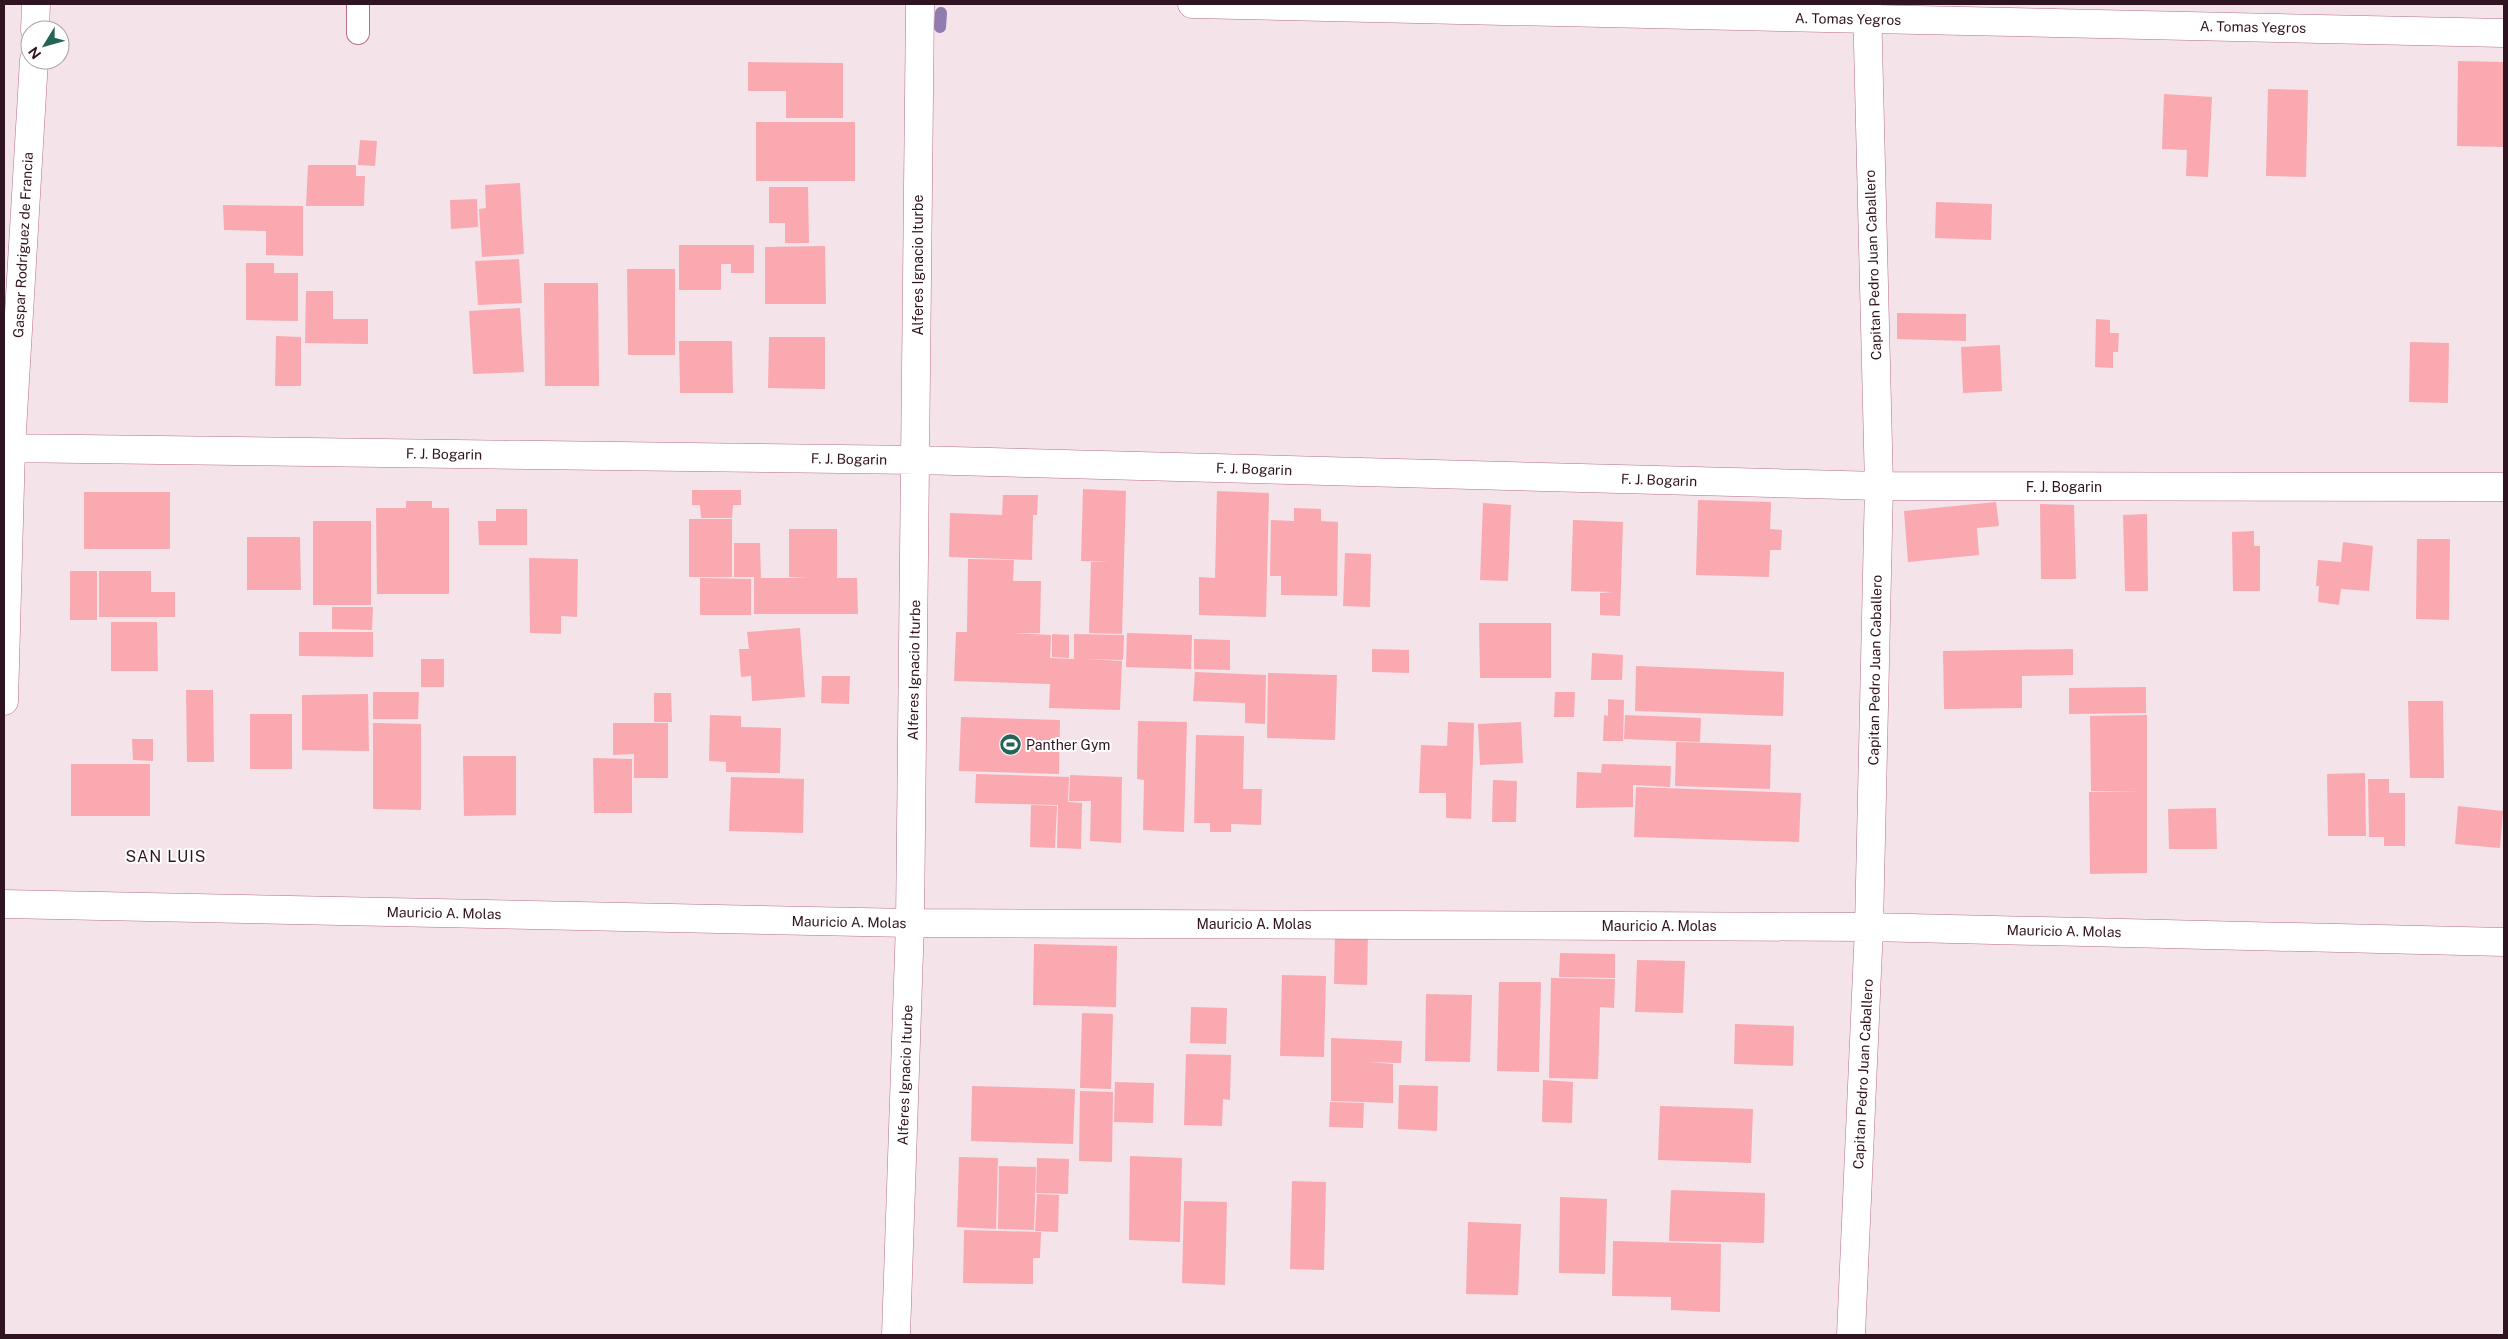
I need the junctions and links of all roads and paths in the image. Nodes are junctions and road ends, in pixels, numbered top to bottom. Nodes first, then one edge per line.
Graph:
1 (36, 4) edge
2 (358, 4) edge
3 (920, 4) edge
4 (1192, 4) edge
5 (1866, 12) edge
6 (35, 20) edge
7 (358, 33) dead end
8 (2504, 33) edge
9 (33, 70) edge
10 (7, 448) edge
11 (917, 460) junction
12 (1879, 486) junction
13 (2504, 487) edge
14 (4, 701) edge
15 (4, 904) edge
16 (910, 923) junction
17 (1869, 927) junction
18 (2504, 942) edge
19 (896, 1335) edge
20 (1851, 1335) edge

1 - 6 street
2 - 7 lane
3 - 11 street, Alferes Ignacio Iturbe
4 - 5 street, A. Tomas Yegros
5 - 8 street, A. Tomas Yegros
5 - 12 street, Capitan Pedro Juan Caballero
9 - 10 street, Gaspar Rodriguez de Francia
10 - 11 street, F. J. Bogarin
10 - 14 street, Gaspar Rodriguez de Francia
11 - 12 street, F. J. Bogarin
11 - 16 street, Alferes Ignacio Iturbe
12 - 13 street, F. J. Bogarin
12 - 17 street, Capitan Pedro Juan Caballero
15 - 16 street, Mauricio A. Molas
16 - 17 street, Mauricio A. Molas
16 - 19 street, Alferes Ignacio Iturbe
17 - 18 street, Mauricio A. Molas
17 - 20 street, Capitan Pedro Juan Caballero

